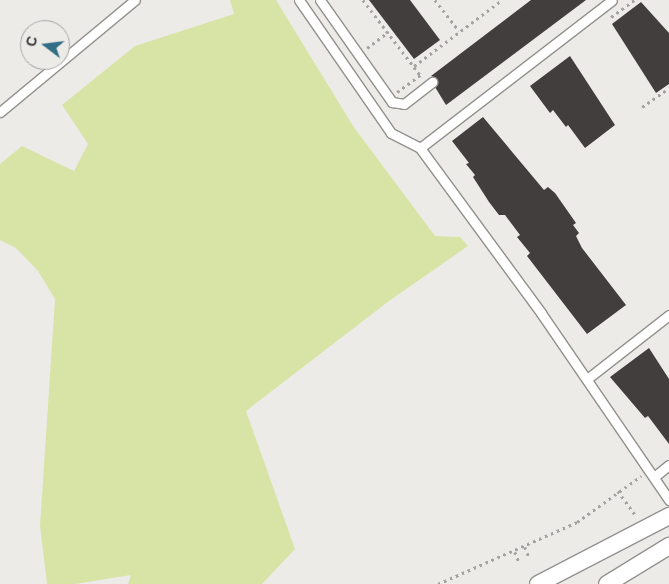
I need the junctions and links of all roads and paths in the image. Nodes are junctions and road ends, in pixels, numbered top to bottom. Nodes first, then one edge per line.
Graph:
1 (135, 0) edge
2 (299, 0) edge
3 (320, 0) edge
4 (362, 0) edge
5 (435, 0) edge
6 (502, 0) edge
7 (612, 0) edge
8 (388, 32) junction
9 (459, 32) junction
10 (358, 55) junction
11 (414, 66) junction
12 (420, 74) junction
13 (430, 84) joint
14 (669, 88) edge
15 (389, 98) junction
16 (642, 107) dead end
17 (0, 112) edge
18 (420, 148) junction
19 (669, 315) edge
20 (587, 379) junction
21 (669, 465) edge
22 (651, 474) junction
23 (669, 500) edge
24 (669, 516) edge
25 (669, 546) edge
26 (525, 547) junction
27 (515, 552) junction
28 (529, 557) dead end
29 (519, 562) dead end
30 (438, 584) edge
31 (538, 584) edge
32 (607, 584) edge

1 - 17 lane
2 - 18 lane
3 - 10 lane
4 - 8 path
5 - 9 path
6 - 9 path
7 - 18 lane
8 - 10 path
8 - 11 path
9 - 11 path
10 - 15 lane
11 - 12 path
12 - 13 path
12 - 15 path
13 - 15 lane
14 - 16 path
18 - 20 lane
19 - 20 lane
20 - 22 lane
21 - 22 lane
22 - 23 lane
22 - 26 path
24 - 31 street
25 - 32 street
26 - 27 path
26 - 28 path
27 - 29 path
27 - 30 path

